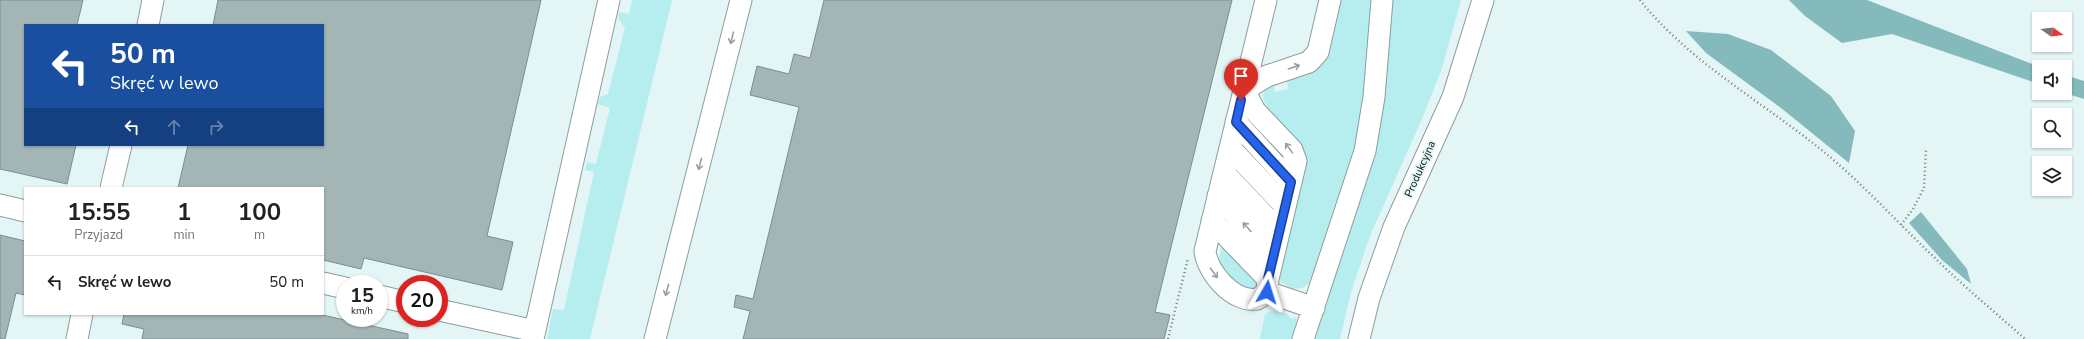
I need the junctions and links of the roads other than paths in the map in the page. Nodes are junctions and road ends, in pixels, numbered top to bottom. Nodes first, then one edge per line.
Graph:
1 (153, 0) edge
2 (609, 0) edge
3 (742, 0) edge
4 (1266, 0) edge
5 (1330, 0) edge
6 (1382, 0) edge
7 (1483, 0) edge
8 (148, 24) edge
9 (1244, 90) junction
10 (1236, 122) junction
11 (120, 146) edge
12 (1230, 148) junction
13 (1224, 173) junction
14 (1291, 182) junction
15 (111, 187) edge
16 (1218, 196) junction
17 (0, 205) edge
18 (1285, 206) junction
19 (24, 211) edge
20 (1210, 229) junction
21 (1279, 231) junction
22 (1273, 256) junction
23 (324, 283) edge
24 (1268, 285) junction
25 (336, 286) edge
26 (1314, 308) junction
27 (448, 312) edge
28 (82, 315) edge
29 (534, 335) edge
30 (77, 339) edge
31 (655, 339) edge
32 (1303, 339) edge
33 (1359, 339) edge

1 - 8 street
2 - 29 street
3 -> 31 street
4 - 9 street
9 -> 5 street
6 - 26 street
7 - 33 street, Produkcyjna
9 - 10 street
14 -> 9 street
10 - 12 street
10 - 14 street
11 - 15 street
12 - 13 street
12 - 18 street
13 - 16 street
13 - 21 street
14 - 18 street
16 - 20 street
22 -> 16 street
17 - 19 street
18 - 21 street
20 - 24 street
20 -> 24 street
21 - 22 street
22 - 24 street
23 - 25 street
24 - 26 street
26 - 32 street
27 - 29 street
28 - 30 street

